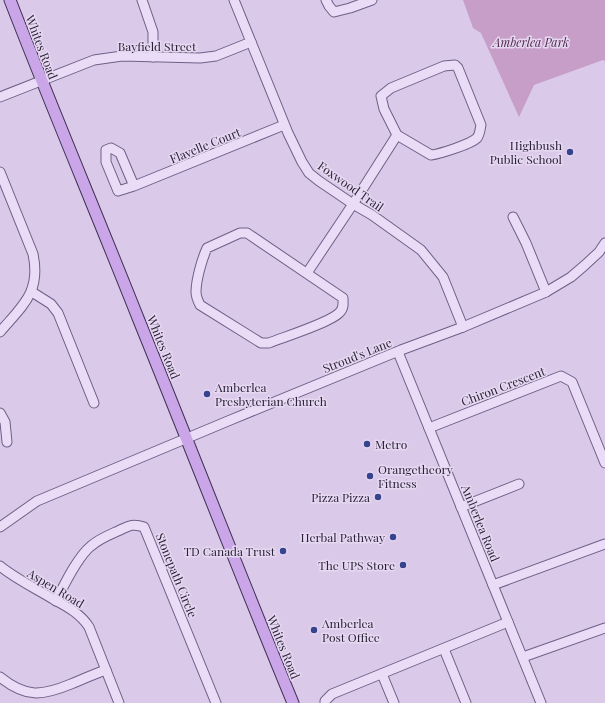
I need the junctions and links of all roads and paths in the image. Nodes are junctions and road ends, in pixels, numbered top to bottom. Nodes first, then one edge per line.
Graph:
1 (10, 0) edge
2 (142, 0) edge
3 (234, 0) edge
4 (326, 0) edge
5 (372, 0) edge
6 (251, 42) junction
7 (153, 57) junction
8 (41, 81) junction
9 (0, 97) edge
10 (284, 125) junction
11 (397, 135) junction
12 (0, 172) edge
13 (134, 186) dead end
14 (353, 204) junction
15 (513, 217) dead end
16 (605, 242) edge
17 (307, 273) junction
18 (32, 292) junction
19 (546, 292) junction
20 (463, 327) junction
21 (0, 332) edge
22 (398, 352) junction
23 (94, 403) dead end
24 (0, 413) edge
25 (428, 428) junction
26 (186, 439) junction
27 (7, 442) dead end
28 (605, 463) edge
29 (519, 484) dead end
30 (461, 507) junction
31 (0, 528) edge
32 (605, 544) edge
33 (0, 566) edge
34 (493, 586) junction
35 (56, 601) junction
36 (508, 622) junction
37 (604, 630) edge
38 (444, 649) junction
39 (523, 657) junction
40 (106, 670) junction
41 (382, 674) junction
42 (0, 677) edge
43 (119, 703) edge
44 (216, 703) edge
45 (293, 703) edge
46 (325, 703) edge
47 (394, 703) edge
48 (466, 703) edge
49 (541, 703) edge

1 - 8 main road, Whites Road
2 - 7 street
3 - 6 street, Foxwood Trail
4 - 5 street
6 - 7 street, Bayfield Street
6 - 10 street, Foxwood Trail
7 - 8 street, Bayfield Street
8 - 9 street, Bayfield Street
8 - 26 main road, Whites Road
10 - 13 street, Flavelle Court
10 - 14 street, Foxwood Trail
11 - 11 street
11 - 14 street
12 - 18 street
14 - 17 street
14 - 20 street, Foxwood Trail
15 - 19 street
16 - 19 street, Stroud's Lane
17 - 17 street
18 - 21 street
18 - 23 street
19 - 20 street, Stroud's Lane
20 - 22 street, Stroud's Lane
22 - 25 street, Amberlea Road
22 - 26 street, Stroud's Lane
24 - 27 street
25 - 28 street, Chiron Crescent
25 - 30 street, Amberlea Road
26 - 31 street, Stroud's Lane
26 - 45 main road, Whites Road
29 - 30 street
30 - 34 street, Amberlea Road
32 - 34 street
33 - 35 street, Aspen Road
34 - 36 street, Amberlea Road
35 - 40 street, Aspen Road
35 - 44 street, Stonepath Circle
36 - 38 street
36 - 39 street, Amberlea Road
37 - 39 street
38 - 41 street
38 - 48 street
39 - 49 street, Amberlea Road
40 - 42 street
40 - 43 street, Aspen Road
41 - 46 street
41 - 47 street

